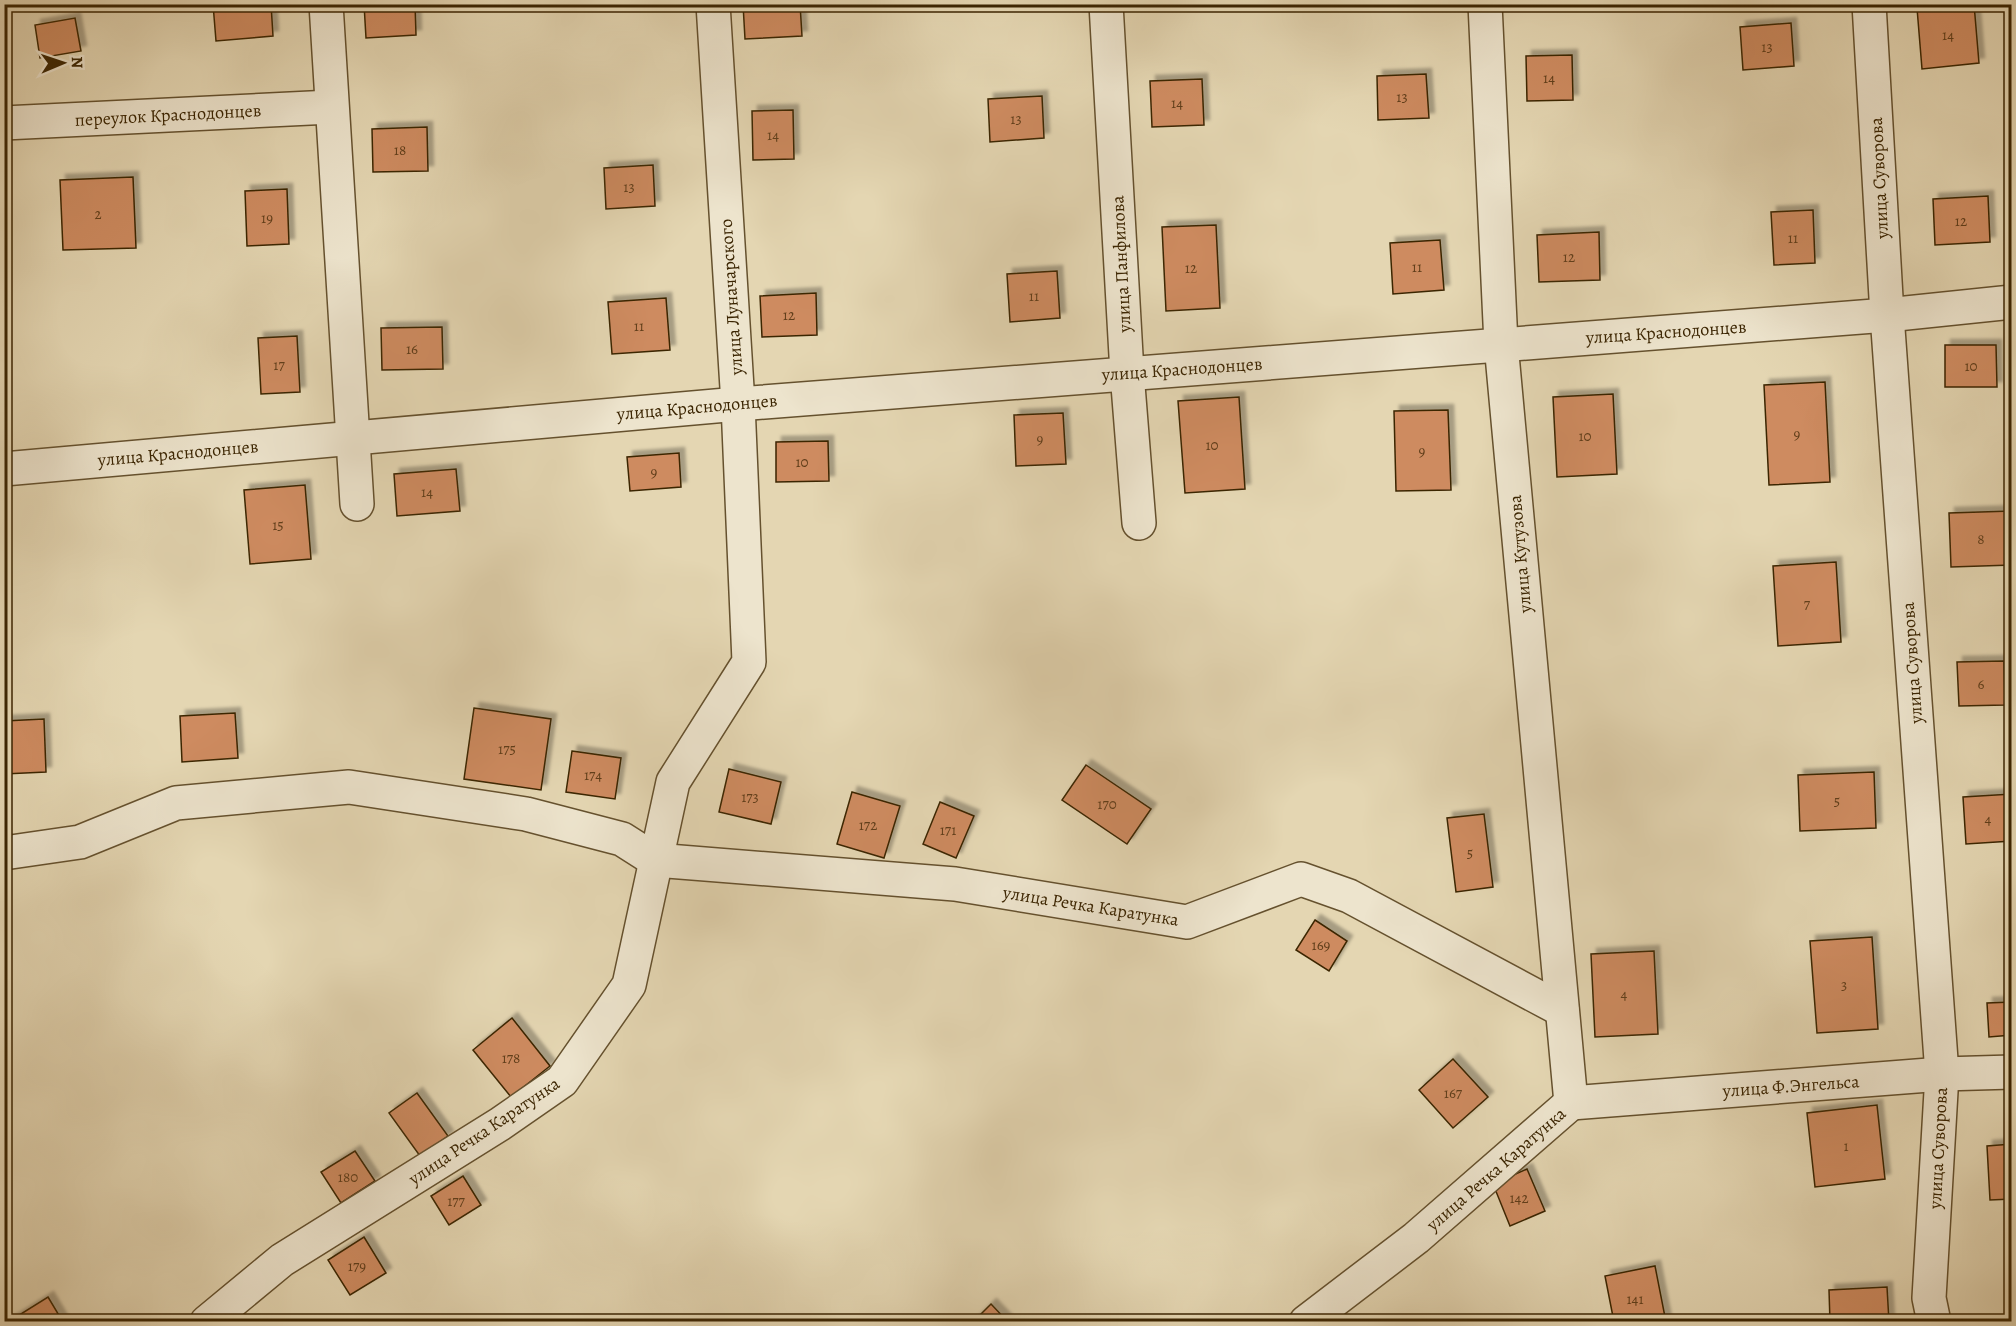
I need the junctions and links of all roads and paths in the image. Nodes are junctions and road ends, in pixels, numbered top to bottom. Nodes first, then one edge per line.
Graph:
1 (326, 4) edge
2 (713, 4) edge
3 (1106, 4) edge
4 (1485, 4) edge
5 (1869, 4) edge
6 (331, 106) junction
7 (4, 123) edge
8 (2012, 302) edge
9 (1887, 315) junction
10 (1501, 344) junction
11 (1127, 373) junction
12 (738, 404) junction
13 (352, 437) junction
14 (4, 470) edge
15 (357, 504) dead end
16 (1140, 523) dead end
17 (749, 662) joint
18 (4, 853) edge
19 (655, 860) junction
20 (1562, 1010) junction
21 (2012, 1072) edge
22 (1942, 1074) junction
23 (1571, 1103) junction
24 (207, 1322) edge
25 (1306, 1322) edge
26 (1934, 1322) edge

1 - 6 street
2 - 12 street, улица Луначарского
3 - 11 street, улица Панфилова
4 - 10 street, улица Кутузова
5 - 9 street, улица Суворова
6 - 7 street, переулок Краснодонцев
6 - 13 street
8 - 9 street, улица Краснодонцев
9 - 10 street, улица Краснодонцев
9 - 22 street, улица Суворова
10 - 11 street, улица Краснодонцев
10 - 20 street, улица Кутузова
11 - 12 street, улица Краснодонцев
11 - 16 street, улица Панфилова
12 - 13 street, улица Краснодонцев
12 - 17 street, улица Луначарского
13 - 14 street, улица Краснодонцев
13 - 15 street
17 - 19 street, улица Речка Каратунка
18 - 19 street, улица Речка Каратунка
19 - 20 street, улица Речка Каратунка
19 - 24 street, улица Речка Каратунка
20 - 23 street, улица Кутузова
21 - 22 street, улица Ф.Энгельса
22 - 23 street, улица Ф.Энгельса
22 - 26 street, улица Суворова
23 - 25 street, улица Речка Каратунка

